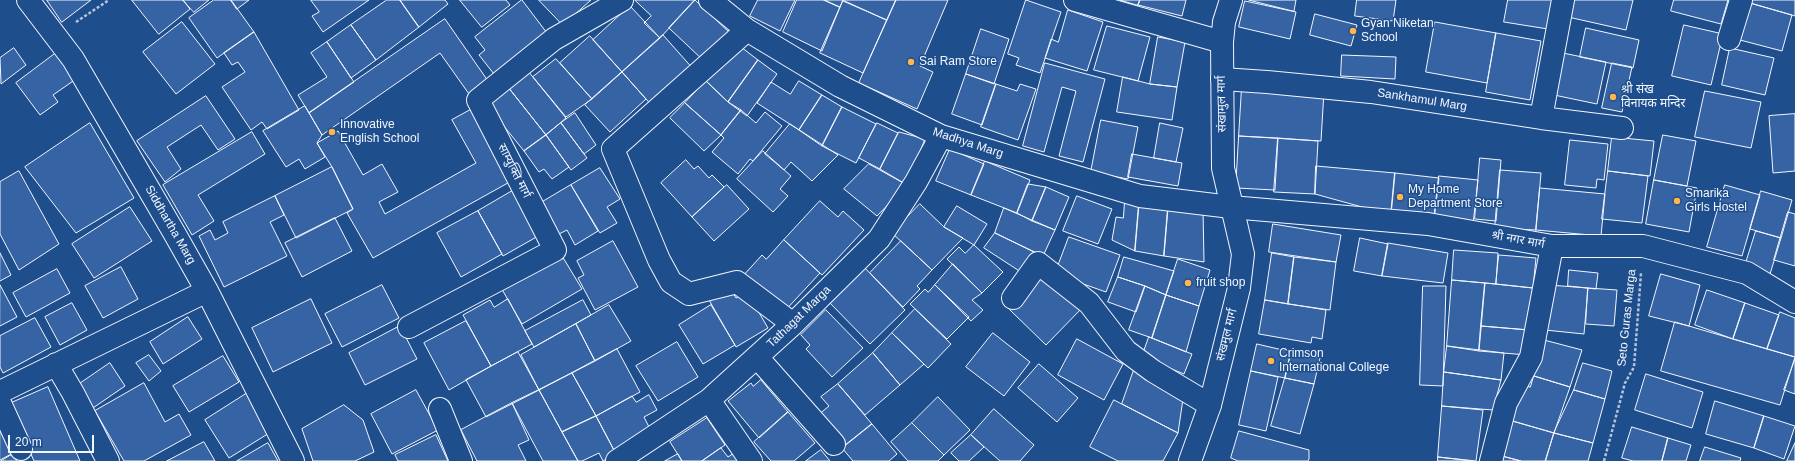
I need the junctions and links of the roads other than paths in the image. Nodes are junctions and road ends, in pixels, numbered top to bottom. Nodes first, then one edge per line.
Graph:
1 (28, 0) edge
2 (622, 0) edge
3 (710, 0) edge
4 (1076, 0) edge
5 (1231, 0) edge
6 (1563, 0) edge
7 (1741, 0) edge
8 (747, 30) junction
9 (1729, 39) dead end
10 (1222, 42) junction
11 (1222, 79) junction
12 (1541, 118) junction
13 (1622, 128) dead end
14 (941, 136) junction
15 (1231, 207) junction
16 (1552, 246) junction
17 (207, 291) junction
18 (1013, 298) dead end
19 (1795, 302) edge
20 (793, 324) junction
21 (409, 327) dead end
22 (757, 357) junction
23 (56, 364) junction
24 (0, 392) edge
25 (709, 400) junction
26 (0, 403) edge
27 (1210, 404) junction
28 (440, 409) dead end
29 (834, 444) dead end
30 (21, 450) dead end
31 (108, 461) edge
32 (293, 461) edge
33 (461, 461) edge
34 (618, 461) edge
35 (751, 461) edge
36 (1190, 461) edge
37 (1491, 461) edge

1 - 17 street, Siddhartha Marg
2 - 21 street, साम्युक्ति मार्ग
3 - 8 street, Madhya Marg
4 - 10 street
5 - 10 street, संखामुल मार्ग
6 - 12 street
7 - 9 street
8 - 14 street, Madhya Marg
8 - 20 street
10 - 11 street, संखामुल मार्ग
11 - 12 street, Sankhamul Marg
11 - 15 street, संखामुल मार्ग
12 - 13 street, Sankhamul Marg
14 - 15 street, Madhya Marg
14 - 20 street, Tathagat Marga
15 - 16 street, श्री नगर मार्ग
15 - 27 street, संखमुल मार्ग
16 - 19 street, श्री नगर मार्ग
16 - 37 street
17 - 23 street
17 - 32 street, Siddhartha Marg
18 - 27 street
20 - 22 street, Tathagat Marga
22 - 25 street, Tathagat Marga
22 - 29 street
23 - 24 street
23 - 31 street
25 - 34 street, Tathagat Marga
25 - 35 street
26 - 30 street
27 - 36 street, संखमुल मार्ग
28 - 33 street

